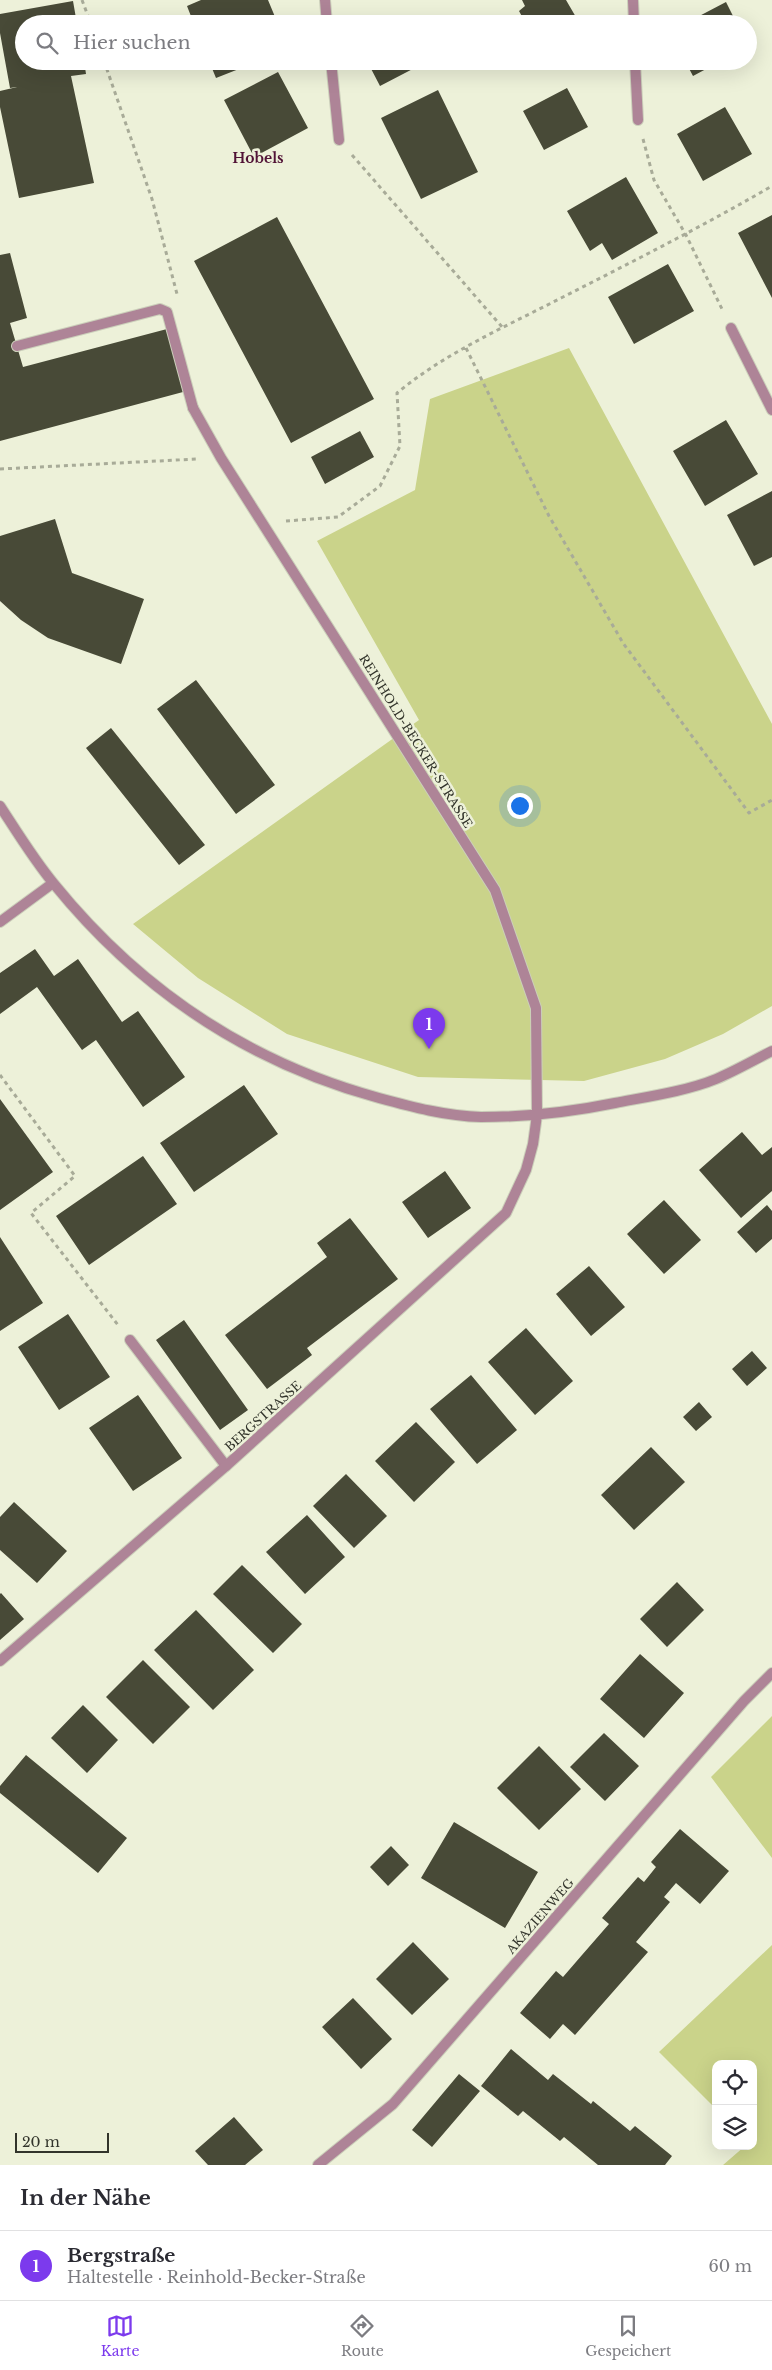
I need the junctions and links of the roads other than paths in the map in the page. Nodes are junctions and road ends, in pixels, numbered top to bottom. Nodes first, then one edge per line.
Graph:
1 (325, 0) edge
2 (633, 0) edge
3 (327, 15) edge
4 (634, 15) edge
5 (332, 70) edge
6 (636, 70) edge
7 (638, 120) road end
8 (339, 140) road end
9 (731, 328) road end
10 (17, 346) dead end
11 (772, 410) edge
12 (0, 806) edge
13 (53, 883) junction
14 (0, 922) edge
15 (772, 1051) edge
16 (537, 1115) junction
17 (130, 1340) road end
18 (226, 1466) junction
19 (0, 1661) edge
20 (772, 1673) edge
21 (318, 2165) edge

1 - 3 street
2 - 4 street
5 - 8 street
6 - 7 street
9 - 11 street
10 - 16 street, REINHOLD-BECKER-STRASSE
12 - 13 street
13 - 14 street
13 - 16 street
15 - 16 street
16 - 18 street, BERGSTRASSE
17 - 18 street
18 - 19 street, BERGSTRASSE
20 - 21 street, AKAZIENWEG

